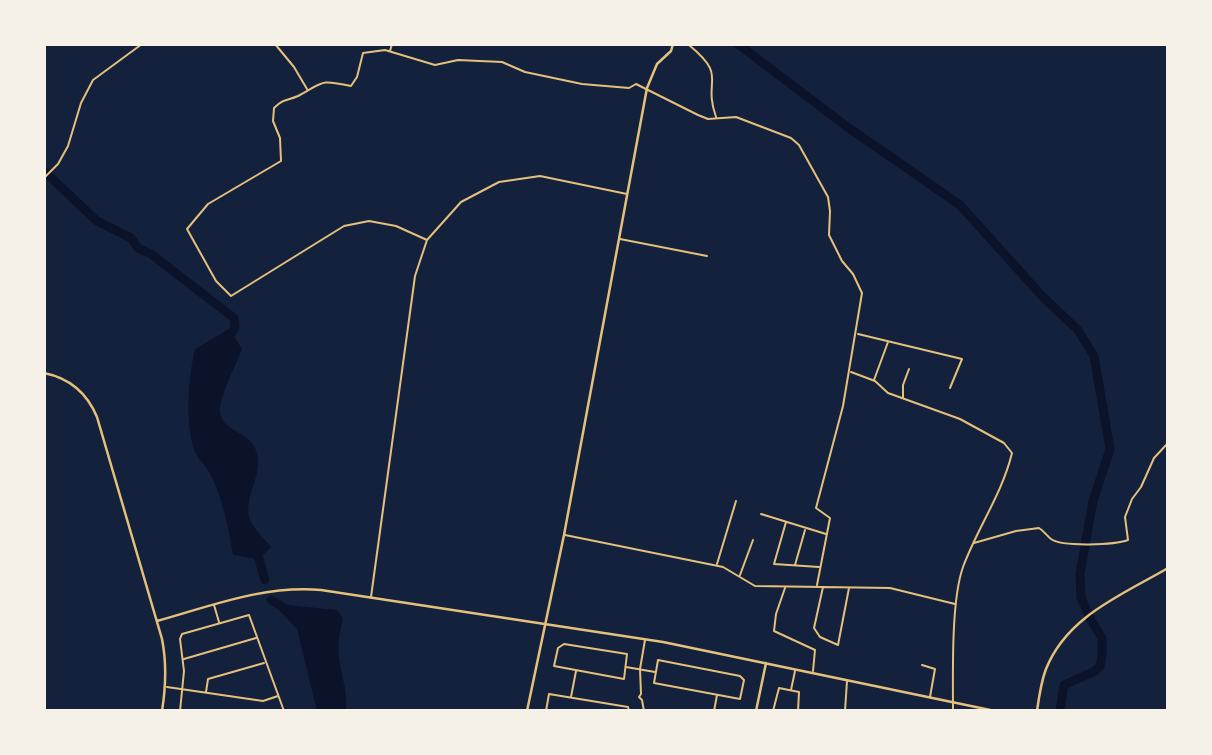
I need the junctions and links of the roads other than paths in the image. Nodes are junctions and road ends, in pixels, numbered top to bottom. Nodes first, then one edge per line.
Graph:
1 (142, 44) edge
2 (275, 44) edge
3 (392, 44) edge
4 (673, 44) edge
5 (690, 44) edge
6 (390, 52) junction
7 (647, 88) junction
8 (307, 90) junction
9 (716, 118) junction
10 (44, 178) edge
11 (627, 194) junction
12 (619, 239) junction
13 (427, 240) junction
14 (707, 256) dead end
15 (857, 333) junction
16 (888, 341) junction
17 (909, 369) dead end
18 (850, 372) junction
19 (44, 373) edge
20 (874, 381) junction
21 (950, 388) dead end
22 (903, 399) junction
23 (1168, 443) edge
24 (736, 502) dead end
25 (761, 514) dead end
26 (786, 522) junction
27 (806, 528) junction
28 (564, 535) junction
29 (827, 535) junction
30 (753, 540) dead end
31 (974, 543) junction
32 (717, 565) junction
33 (795, 566) junction
34 (820, 567) junction
35 (1168, 568) edge
36 (739, 576) junction
37 (817, 585) junction
38 (786, 586) junction
39 (823, 586) junction
40 (849, 588) junction
41 (371, 598) junction
42 (957, 604) junction
43 (214, 605) junction
44 (157, 621) junction
45 (220, 624) junction
46 (544, 624) junction
47 (257, 638) junction
48 (645, 639) junction
49 (183, 660) junction
50 (266, 662) junction
51 (766, 663) junction
52 (922, 665) dead end
53 (625, 667) junction
54 (640, 669) junction
55 (796, 669) junction
56 (576, 670) junction
57 (656, 672) junction
58 (813, 672) junction
59 (848, 680) junction
60 (166, 687) junction
61 (183, 690) junction
62 (791, 691) junction
63 (206, 693) junction
64 (717, 695) junction
65 (278, 696) junction
66 (571, 698) junction
67 (929, 698) junction
68 (953, 703) junction
69 (162, 711) edge
70 (180, 711) edge
71 (284, 711) edge
72 (527, 711) edge
73 (546, 711) edge
74 (629, 711) edge
75 (644, 711) edge
76 (714, 711) edge
77 (756, 711) edge
78 (773, 711) edge
79 (798, 711) edge
80 (845, 711) edge
81 (953, 711) edge
82 (995, 711) edge
83 (1037, 711) edge

1 - 10 street
2 - 8 street
3 - 6 street
4 - 5 street
4 - 7 street
5 - 9 street
6 - 7 street
6 - 8 street
7 - 9 street
7 - 11 street
8 - 13 street
9 - 15 street
11 - 12 street
11 - 13 street
12 - 14 street
12 - 28 street
13 - 41 street
15 - 16 street
15 - 18 street
16 - 20 street
16 - 21 street
17 - 22 street
18 - 20 street
18 - 29 street
19 - 44 street
20 - 22 street
22 - 31 street
23 - 31 street
24 - 32 street
25 - 26 street
26 - 27 street
26 - 33 street
27 - 29 street
27 - 33 street
28 - 32 street
28 - 46 street
29 - 34 street
30 - 36 street
31 - 42 street
32 - 36 street
33 - 34 street
34 - 37 street
35 - 83 street
36 - 38 street
37 - 38 street
37 - 39 street
38 - 58 street
39 - 40 street
39 - 40 street
40 - 42 street
41 - 43 street
41 - 46 street
42 - 68 street
43 - 44 street
43 - 45 street
44 - 60 street
45 - 47 street
45 - 49 street
46 - 48 street
46 - 72 street
47 - 49 street
47 - 50 street
48 - 51 street
48 - 54 street
49 - 61 street
50 - 63 street
50 - 65 street
51 - 55 street
51 - 77 street
52 - 67 street
53 - 54 street
53 - 56 street
53 - 56 street
54 - 57 street
54 - 75 street
55 - 58 street
55 - 62 street
56 - 66 street
57 - 64 street
57 - 64 street
58 - 59 street
59 - 67 street
59 - 80 street
60 - 61 street
60 - 69 street
61 - 63 street
61 - 70 street
62 - 78 street
62 - 79 street
63 - 65 street
64 - 76 street
65 - 71 street
66 - 73 street
66 - 74 street
67 - 68 street
68 - 81 street
68 - 82 street

